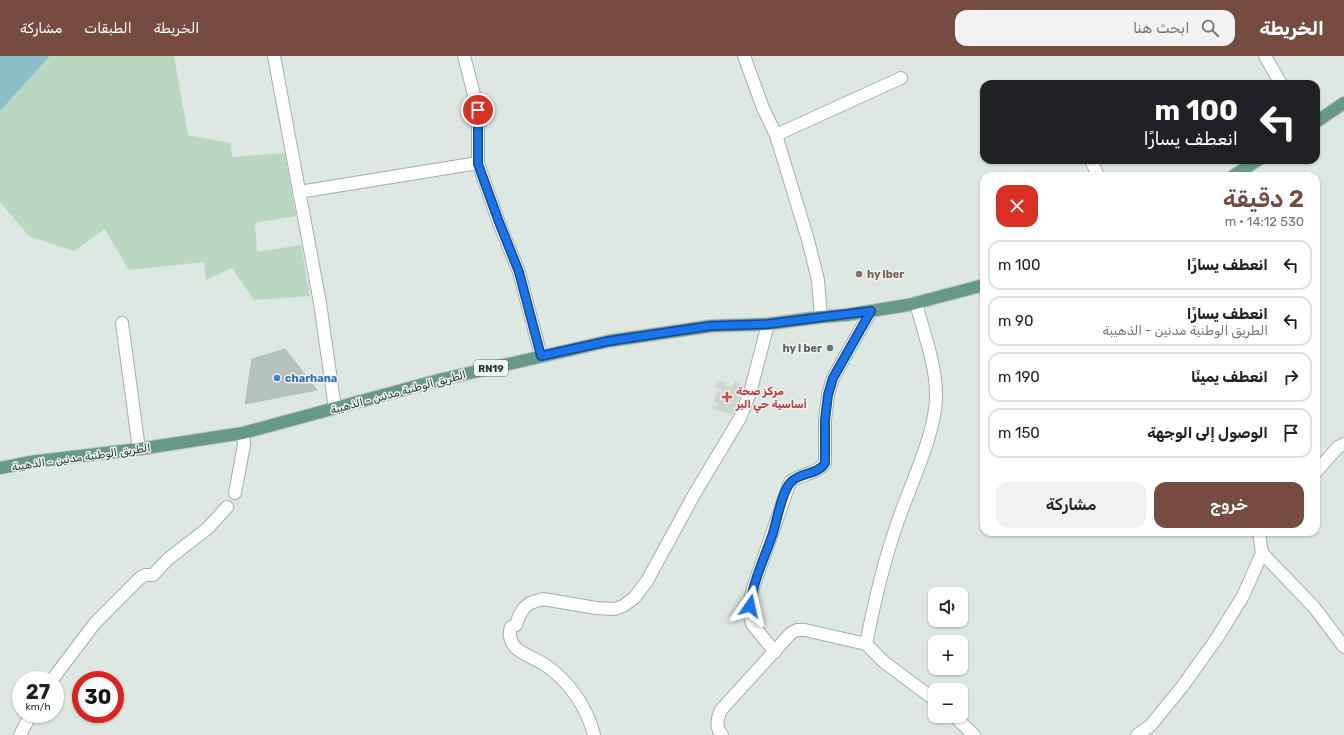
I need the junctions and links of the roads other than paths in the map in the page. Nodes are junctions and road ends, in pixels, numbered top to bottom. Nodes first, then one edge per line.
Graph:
1 (274, 56) edge
2 (464, 56) edge
3 (744, 56) edge
4 (1265, 56) edge
5 (901, 78) dead end
6 (1279, 80) edge
7 (1344, 103) edge
8 (1320, 119) edge
9 (776, 135) junction
10 (478, 164) junction
11 (1252, 164) edge
12 (1239, 172) edge
13 (299, 192) junction
14 (980, 286) edge
15 (916, 303) junction
16 (871, 311) junction
17 (821, 316) junction
18 (122, 322) dead end
19 (768, 324) junction
20 (541, 356) junction
21 (335, 408) junction
22 (243, 433) junction
23 (1344, 444) edge
24 (139, 449) junction
25 (1320, 467) edge
26 (0, 468) edge
27 (235, 493) dead end
28 (227, 506) dead end
29 (1260, 536) edge
30 (1262, 554) junction
31 (866, 644) junction
32 (1344, 647) edge
33 (775, 652) junction
34 (59, 671) edge
35 (928, 695) edge
36 (26, 723) edge
37 (961, 723) edge
38 (20, 735) edge
39 (594, 735) edge
40 (722, 735) edge
41 (974, 735) edge
42 (1137, 735) edge

1 - 13 street
2 - 10 street
3 - 9 street
4 - 6 street
5 - 9 street
7 - 8 main road
9 - 17 street
10 - 13 street
10 - 20 street
11 - 12 main road
13 - 21 street
14 - 15 main road, الطريق الوطنية مدنين - الذهيبة / RN19
15 - 16 main road, الطريق الوطنية مدنين - الذهيبة / RN19
15 - 31 street
16 - 17 main road, الطريق الوطنية مدنين - الذهيبة / RN19
16 - 33 street
17 - 19 main road, الطريق الوطنية مدنين - الذهيبة / RN19
18 - 24 street
19 - 20 main road, الطريق الوطنية مدنين - الذهيبة / RN19
19 - 39 street
20 - 21 main road, الطريق الوطنية مدنين - الذهيبة / RN19
21 - 22 main road, الطريق الوطنية مدنين - الذهيبة / RN19
22 - 24 main road, الطريق الوطنية مدنين - الذهيبة / RN19
22 - 27 street
23 - 25 street
24 - 26 main road, الطريق الوطنية مدنين - الذهيبة / RN19
28 - 34 street
29 - 30 street
30 - 32 street
30 - 42 street
31 - 33 street
31 - 35 street
33 - 40 street
36 - 38 street
37 - 41 street

